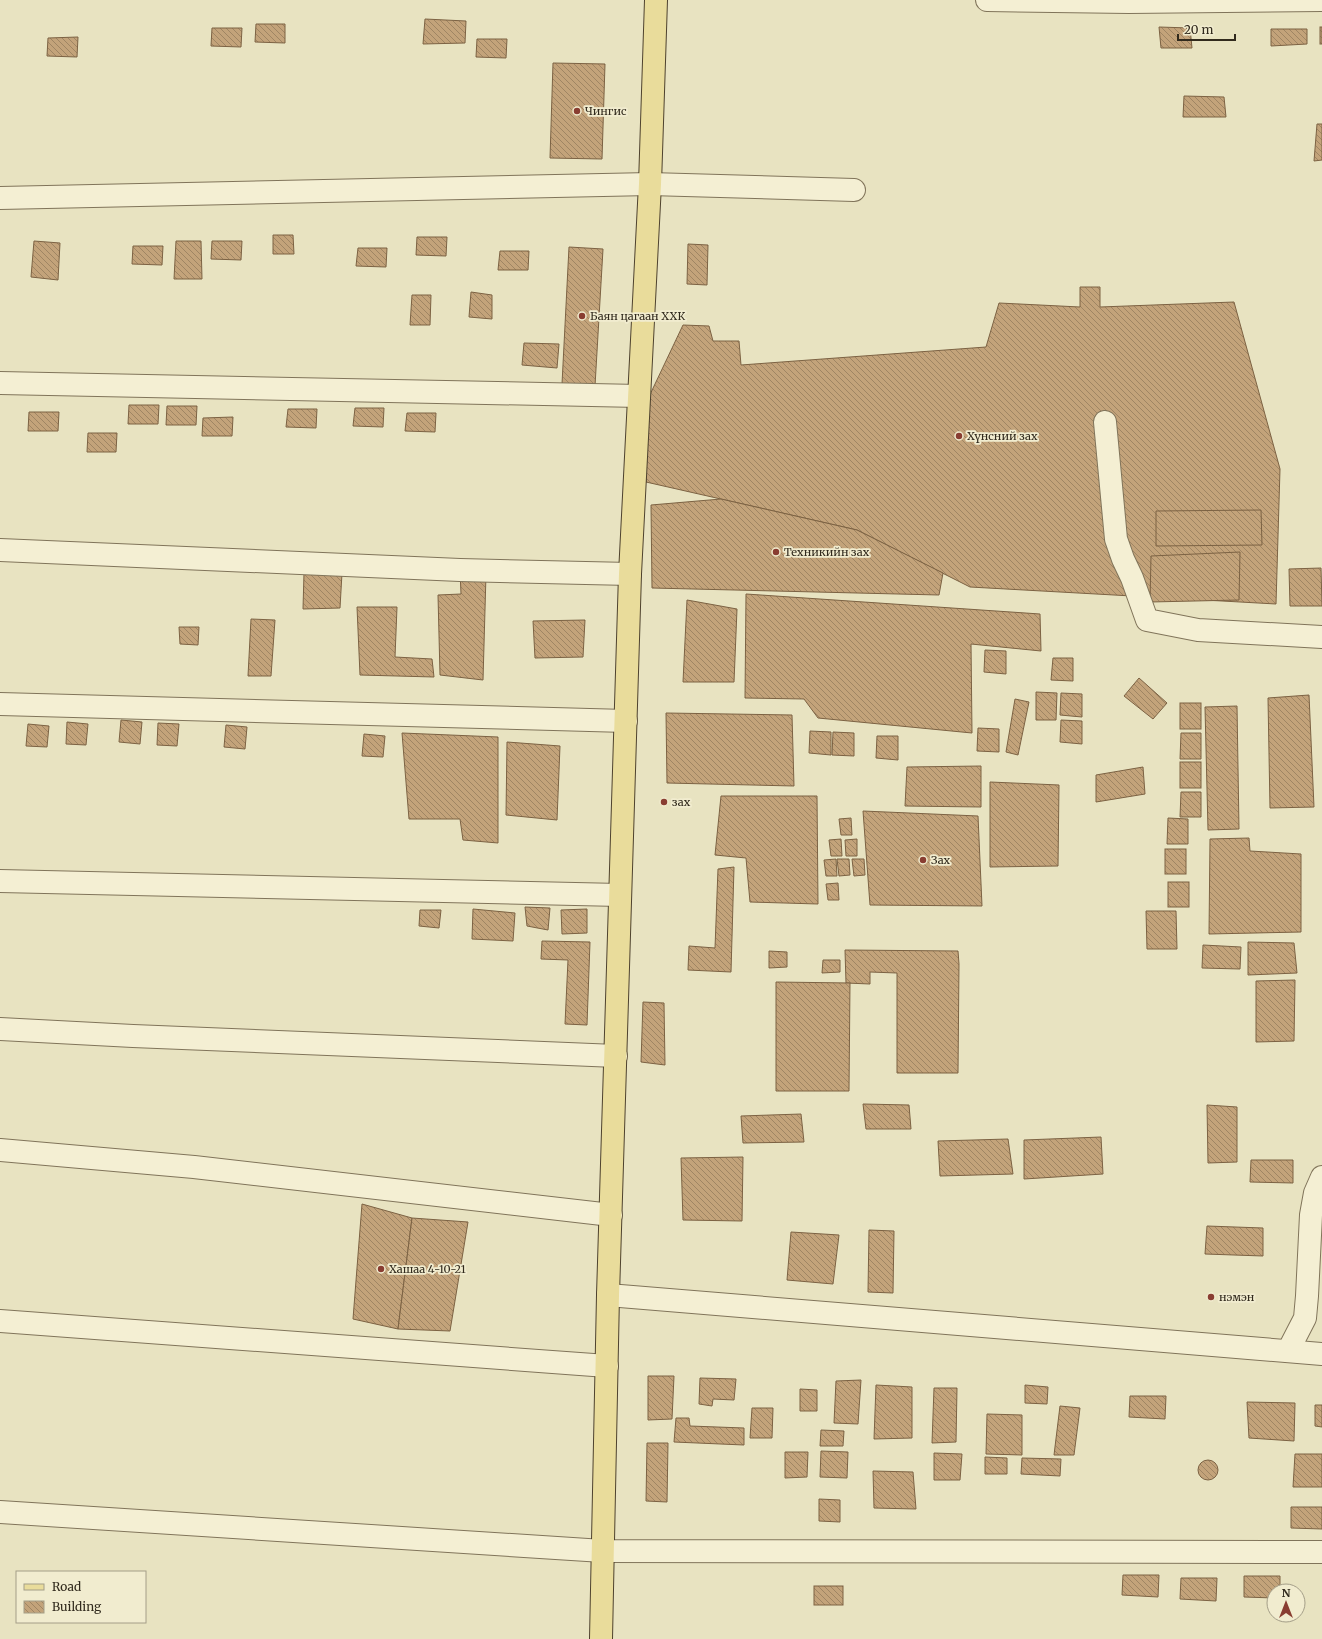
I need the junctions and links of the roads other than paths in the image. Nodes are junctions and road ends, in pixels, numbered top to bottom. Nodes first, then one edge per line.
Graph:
1 (656, 0) edge
2 (987, 0) edge
3 (1322, 0) edge
4 (650, 184) junction
5 (854, 190) dead end
6 (0, 198) edge
7 (0, 383) edge
8 (639, 396) junction
9 (1105, 422) dead end
10 (0, 550) edge
11 (630, 574) junction
12 (1322, 637) edge
13 (0, 704) edge
14 (626, 721) junction
15 (0, 881) edge
16 (620, 895) junction
17 (0, 1029) edge
18 (616, 1056) junction
19 (0, 1150) edge
20 (1320, 1188) edge
21 (611, 1215) junction
22 (608, 1295) junction
23 (0, 1321) edge
24 (1288, 1351) junction
25 (1322, 1354) edge
26 (607, 1366) junction
27 (0, 1512) edge
28 (603, 1551) junction
29 (1322, 1552) edge
30 (602, 1639) edge

1 - 4 main road
2 - 3 street
4 - 5 street
4 - 6 street
4 - 8 main road
7 - 8 street
8 - 11 main road
9 - 12 street
10 - 11 street
11 - 14 main road
13 - 14 street
14 - 16 main road
15 - 16 street
16 - 18 main road
17 - 18 street
18 - 21 main road
19 - 21 street
20 - 24 street
21 - 22 main road
22 - 24 street
22 - 26 main road
23 - 26 street
24 - 25 street
26 - 28 main road
27 - 28 street
28 - 29 street
28 - 30 main road

